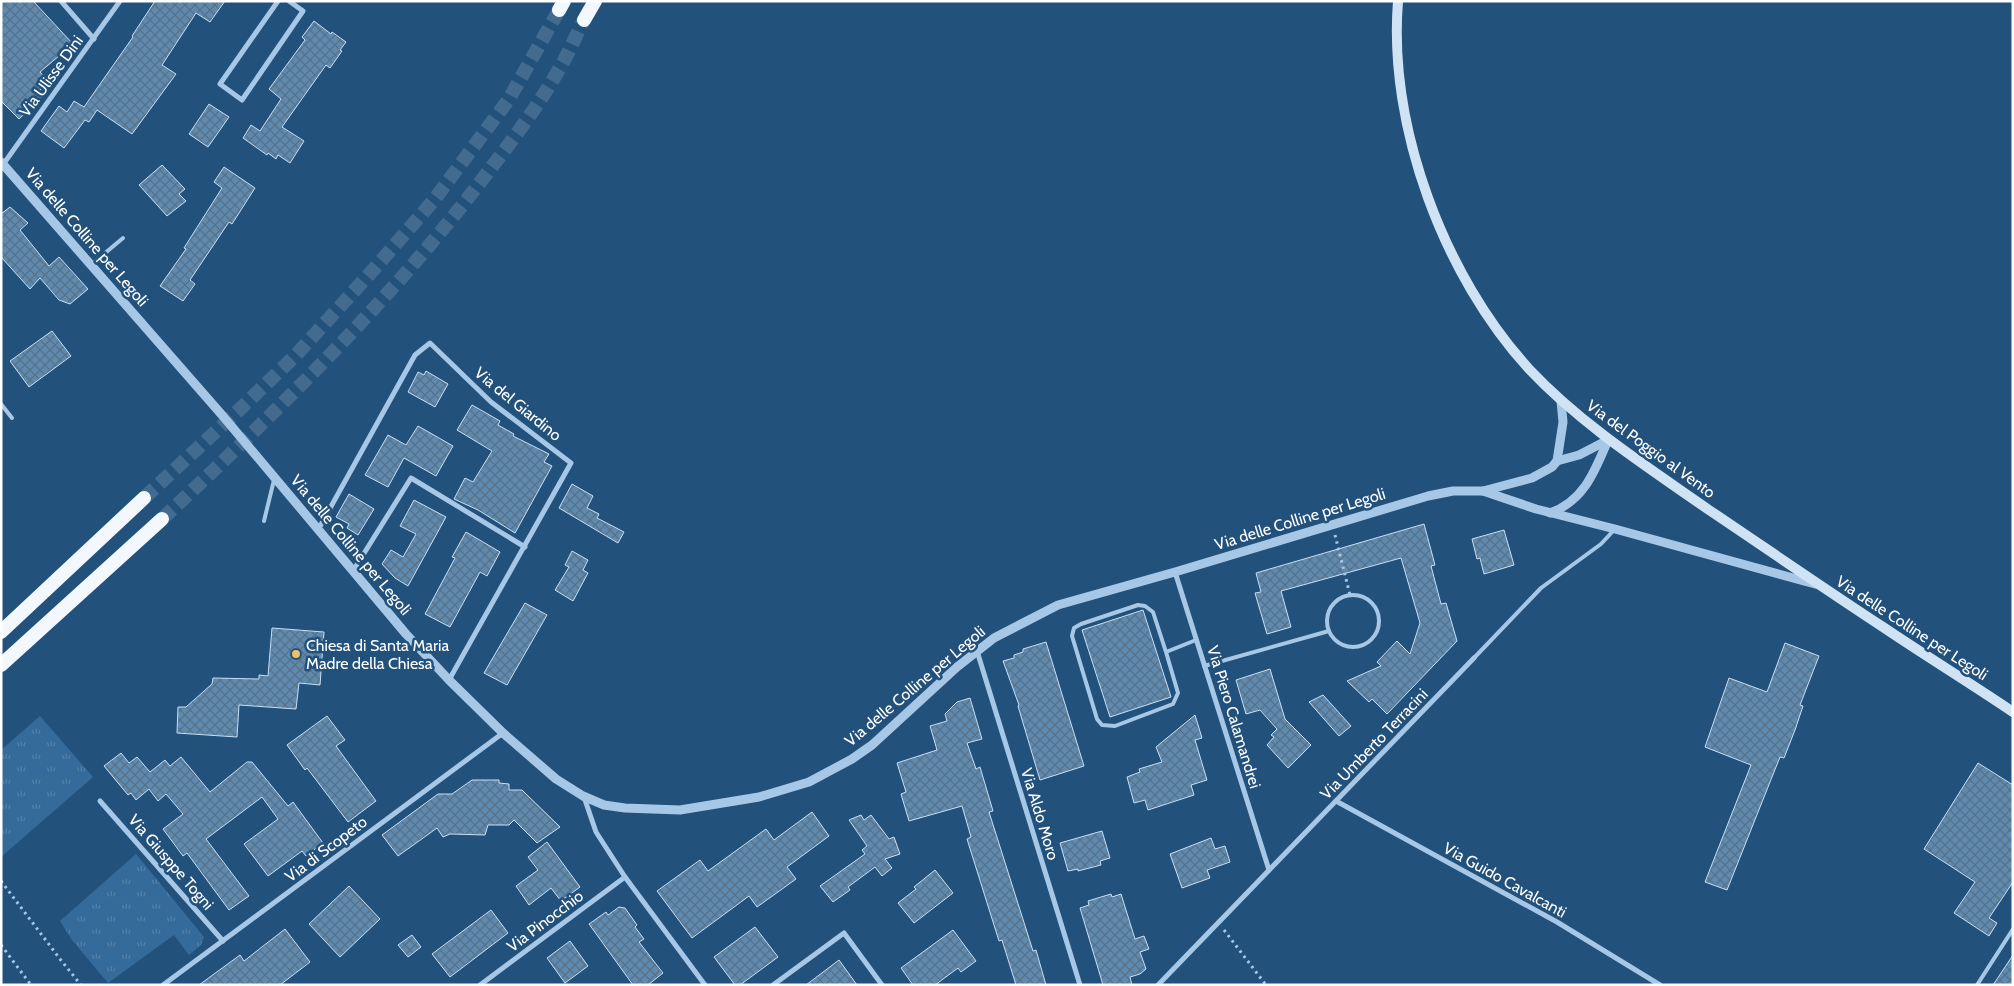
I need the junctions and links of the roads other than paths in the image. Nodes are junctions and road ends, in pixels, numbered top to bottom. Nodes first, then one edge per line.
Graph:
1 (61, 1) edge
2 (120, 1) edge
3 (278, 1) edge
4 (289, 1) edge
5 (595, 1) edge
6 (1398, 1) edge
7 (584, 20) tunnel mouth
8 (94, 39) junction
9 (2, 165) edge
10 (123, 238) dead end
11 (91, 265) junction
12 (1561, 401) junction
13 (1, 404) edge
14 (12, 418) dead end
15 (1608, 440) junction
16 (1557, 461) junction
17 (275, 478) junction
18 (1483, 492) junction
19 (144, 498) tunnel mouth
20 (1550, 513) junction
21 (162, 519) tunnel mouth
22 (264, 522) dead end
23 (1615, 529) junction
24 (318, 530) junction
25 (524, 547) junction
26 (352, 571) junction
27 (1175, 572) junction
28 (1819, 585) junction
29 (1329, 631) junction
30 (1, 632) edge
31 (1196, 640) junction
32 (977, 651) junction
33 (1166, 652) junction
34 (1474, 658) joint
35 (1, 664) edge
36 (1204, 666) junction
37 (449, 680) junction
38 (2013, 712) edge
39 (503, 733) junction
40 (583, 796) junction
41 (100, 801) dead end
42 (1336, 801) junction
43 (1269, 870) junction
44 (625, 877) junction
45 (2013, 929) edge
46 (223, 941) junction
47 (163, 985) edge
48 (480, 985) edge
49 (705, 985) edge
50 (774, 985) edge
51 (882, 985) edge
52 (1080, 985) edge
53 (1158, 985) edge
54 (1660, 985) edge
55 (1977, 985) edge

1 - 8 street
2 - 8 street, Via Ulisse Dini
3 - 4 street
5 - 7 highway
6 - 12 main road, Via del Poggio al Vento
8 - 9 street, Via Ulisse Dini
9 - 11 street, Via delle Colline per Legoli
10 - 11 lane
11 - 17 street, Via delle Colline per Legoli
12 - 15 main road, Via del Poggio al Vento
12 - 16 street
13 - 14 lane
15 - 16 street
15 - 20 street
15 - 28 main road, Via del Poggio al Vento
16 - 18 street
17 - 22 lane
17 - 24 street, Via delle Colline per Legoli
18 - 20 street
18 - 27 street, Via delle Colline per Legoli
19 - 30 highway
20 - 23 street
21 - 35 highway
23 - 28 street
23 - 34 lane, Via Umberto Terracini
24 - 25 street, Via del Giardino
24 - 26 street, Via delle Colline per Legoli
25 - 26 street
25 - 37 street, Via del Giardino
26 - 37 street, Via delle Colline per Legoli
27 - 31 street, Via Piero Calamandrei
27 - 32 street, Via delle Colline per Legoli
28 - 38 main road, Via delle Colline per Legoli
29 - 29 lane
29 - 36 lane
31 - 33 lane
31 - 36 street, Via Piero Calamandrei
32 - 40 street, Via delle Colline per Legoli
32 - 52 street, Via Aldo Moro
33 - 33 lane
34 - 42 street, Via Umberto Terracini
36 - 43 street, Via Piero Calamandrei
37 - 39 street, Via delle Colline per Legoli
39 - 40 street, Via delle Colline per Legoli
39 - 46 street, Via di Scopeto
40 - 44 street
41 - 46 street, Via Giusppe Togni
42 - 43 street, Via Umberto Terracini
42 - 54 street, Via Guido Cavalcanti
43 - 53 street, Via Umberto Terracini
44 - 48 street, Via Pinocchio
44 - 49 street
45 - 55 lane
46 - 47 street, Via di Scopeto
50 - 51 street

